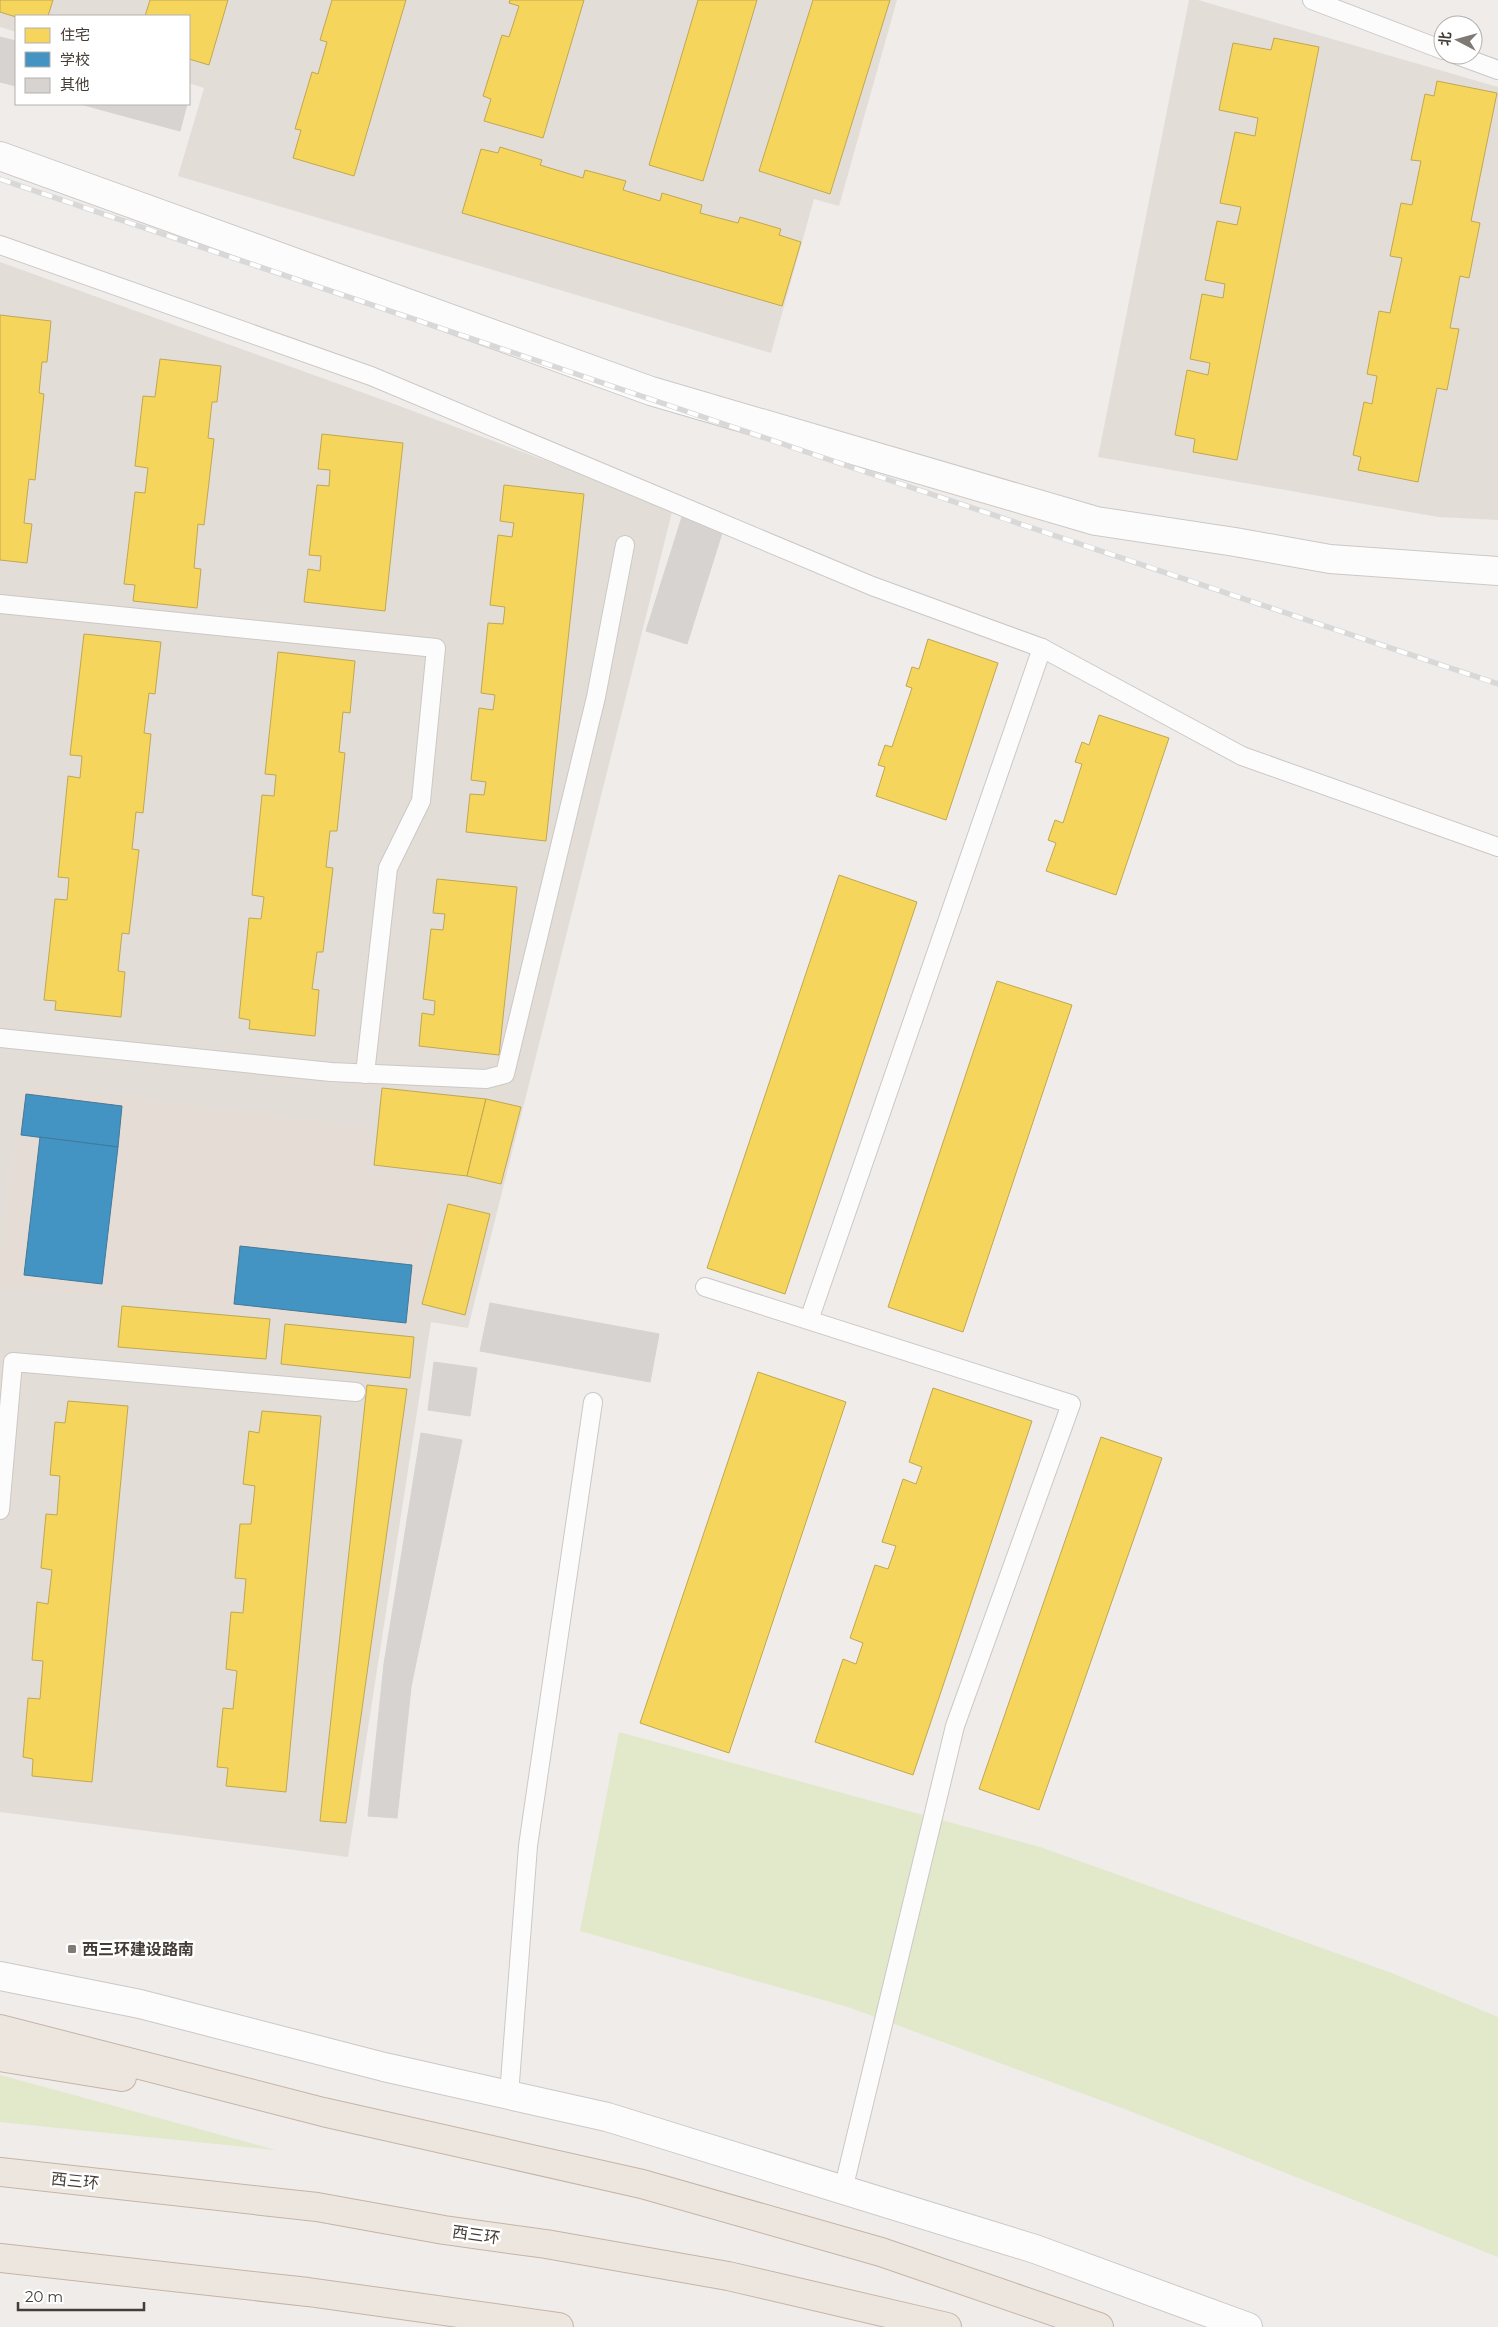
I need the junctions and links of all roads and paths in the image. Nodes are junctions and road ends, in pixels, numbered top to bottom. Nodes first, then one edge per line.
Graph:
1 (1312, 0) edge
2 (1433, 46) edge
3 (1483, 65) edge
4 (1498, 70) edge
5 (0, 156) edge
6 (0, 245) edge
7 (625, 544) dead end
8 (1498, 571) edge
9 (0, 604) edge
10 (1042, 648) junction
11 (1498, 847) edge
12 (0, 1038) edge
13 (365, 1074) junction
14 (705, 1287) dead end
15 (809, 1320) junction
16 (356, 1392) dead end
17 (593, 1402) dead end
18 (2, 1453) edge
19 (0, 1510) edge
20 (0, 1976) edge
21 (0, 2030) edge
22 (0, 2057) edge
23 (509, 2095) junction
24 (323, 2112) junction
25 (0, 2172) edge
26 (843, 2190) junction
27 (0, 2258) edge
28 (0, 2276) edge
29 (166, 2276) junction
30 (559, 2327) edge
31 (947, 2327) edge
32 (1099, 2327) edge
33 (1248, 2327) edge

1 - 2 lane
3 - 4 lane
5 - 8 street
6 - 10 lane
7 - 13 lane
9 - 13 lane
10 - 11 lane
10 - 15 lane
12 - 13 lane
14 - 15 lane
15 - 26 lane
16 - 18 lane
17 - 23 lane
18 - 19 lane
20 - 23 street
21 - 24 highway
22 - 24 highway
23 - 26 street
24 - 32 highway
25 - 31 highway, 西三环
26 - 33 street
27 - 29 highway
28 - 29 highway
29 - 30 highway

